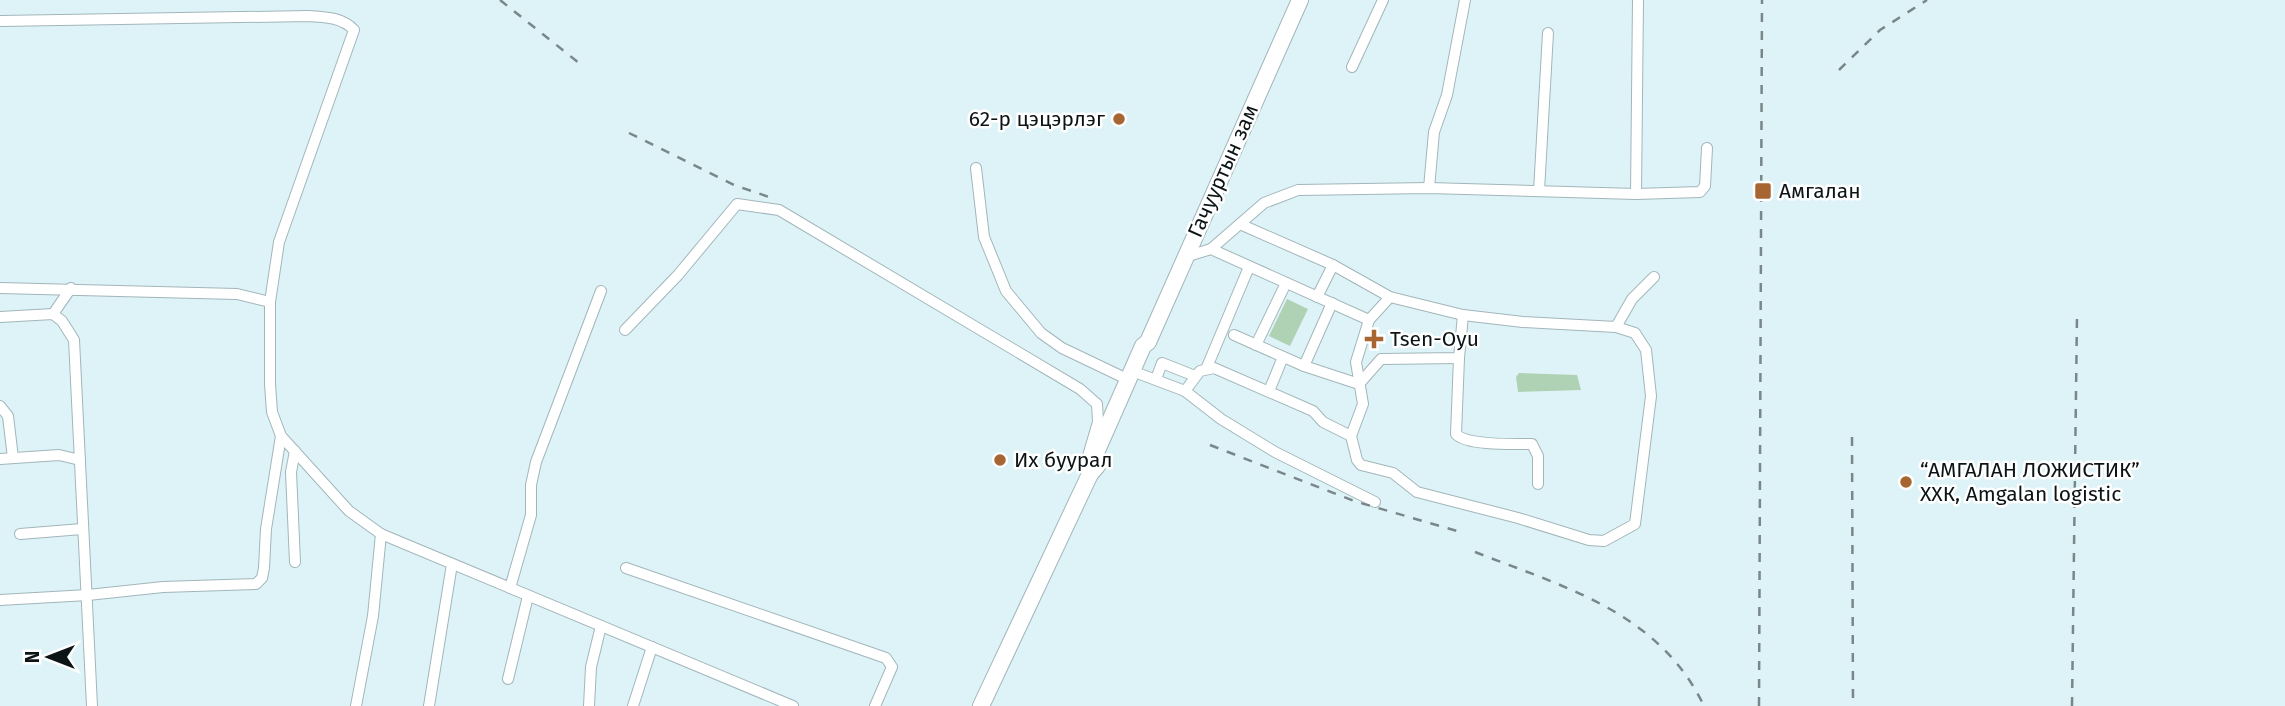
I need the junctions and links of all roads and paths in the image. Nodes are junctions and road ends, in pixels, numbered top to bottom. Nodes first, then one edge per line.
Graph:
1 (1300, 0) edge
2 (1383, 0) edge
3 (1465, 0) edge
4 (1638, 0) edge
5 (0, 21) edge
6 (1548, 33) dead end
7 (1352, 67) dead end
8 (1707, 148) dead end
9 (976, 168) dead end
10 (1429, 188) junction
11 (1539, 191) junction
12 (1636, 194) junction
13 (1242, 225) junction
14 (1210, 249) junction
15 (1185, 257) junction
16 (1333, 265) junction
17 (1249, 267) junction
18 (1654, 277) dead end
19 (1286, 283) junction
20 (0, 288) edge
21 (43, 288) junction
22 (71, 288) junction
23 (601, 291) dead end
24 (1317, 297) junction
25 (1390, 297) junction
26 (270, 302) junction
27 (1332, 303) junction
28 (55, 310) junction
29 (1463, 315) junction
30 (0, 317) edge
31 (1369, 320) junction
32 (1616, 327) junction
33 (625, 330) dead end
34 (1234, 335) dead end
35 (1256, 345) junction
36 (1283, 357) junction
37 (1459, 358) junction
38 (1304, 366) junction
39 (1208, 367) junction
40 (1195, 376) junction
41 (1135, 377) junction
42 (1156, 379) junction
43 (1359, 384) junction
44 (1185, 391) junction
45 (1269, 391) junction
46 (0, 405) edge
47 (281, 436) junction
48 (1351, 436) junction
49 (295, 451) junction
50 (13, 458) junction
51 (0, 459) edge
52 (80, 460) junction
53 (1087, 472) junction
54 (1538, 484) dead end
55 (1375, 502) dead end
56 (82, 529) junction
57 (20, 534) dead end
58 (381, 534) junction
59 (295, 562) dead end
60 (452, 564) junction
61 (626, 568) dead end
62 (510, 588) junction
63 (88, 595) junction
64 (528, 596) junction
65 (0, 600) edge
66 (601, 626) junction
67 (652, 647) junction
68 (508, 679) dead end
69 (765, 701) edge
70 (92, 706) edge
71 (356, 706) edge
72 (429, 706) edge
73 (589, 706) edge
74 (633, 706) edge
75 (793, 706) edge
76 (875, 706) edge
77 (981, 706) edge

1 - 15 highway, Гачууртын зам
2 - 7 street
3 - 10 street
4 - 12 street
5 - 26 street
6 - 11 street
8 - 12 street
9 - 41 street
10 - 11 street
10 - 13 street
11 - 12 street
13 - 14 street
13 - 16 street
14 - 15 street
14 - 17 street
15 - 41 highway, Гачууртын зам
16 - 24 street
16 - 25 street
17 - 19 street
17 - 39 street
18 - 32 street
19 - 24 street
19 - 35 street
20 - 21 street
21 - 22 street
21 - 28 street
22 - 26 street
22 - 28 street
23 - 62 street
24 - 27 street
25 - 29 street
25 - 31 street
26 - 47 street
27 - 31 street
27 - 38 street
28 - 30 street
28 - 52 street
29 - 32 street
29 - 37 street
31 - 43 street
32 - 48 street
33 - 53 street
34 - 35 street
35 - 36 street
36 - 38 street
36 - 45 street
37 - 43 street
37 - 54 street
38 - 43 street
39 - 40 street
39 - 45 street
40 - 42 street
40 - 44 street
41 - 42 street
41 - 53 highway, Гачууртын зам
42 - 44 street
43 - 48 street
44 - 55 street
45 - 48 street
46 - 50 street
47 - 49 street
47 - 63 street
49 - 58 street
49 - 59 street
50 - 51 street
50 - 52 street
52 - 56 street
53 - 77 highway, Гачууртын зам
56 - 57 street
56 - 63 street
58 - 60 street
58 - 71 street
60 - 62 street
60 - 72 street
61 - 76 street
62 - 64 street
63 - 65 street
63 - 70 street
64 - 66 street
64 - 68 street
66 - 67 street
66 - 73 street
67 - 69 street
67 - 74 street
69 - 75 street

